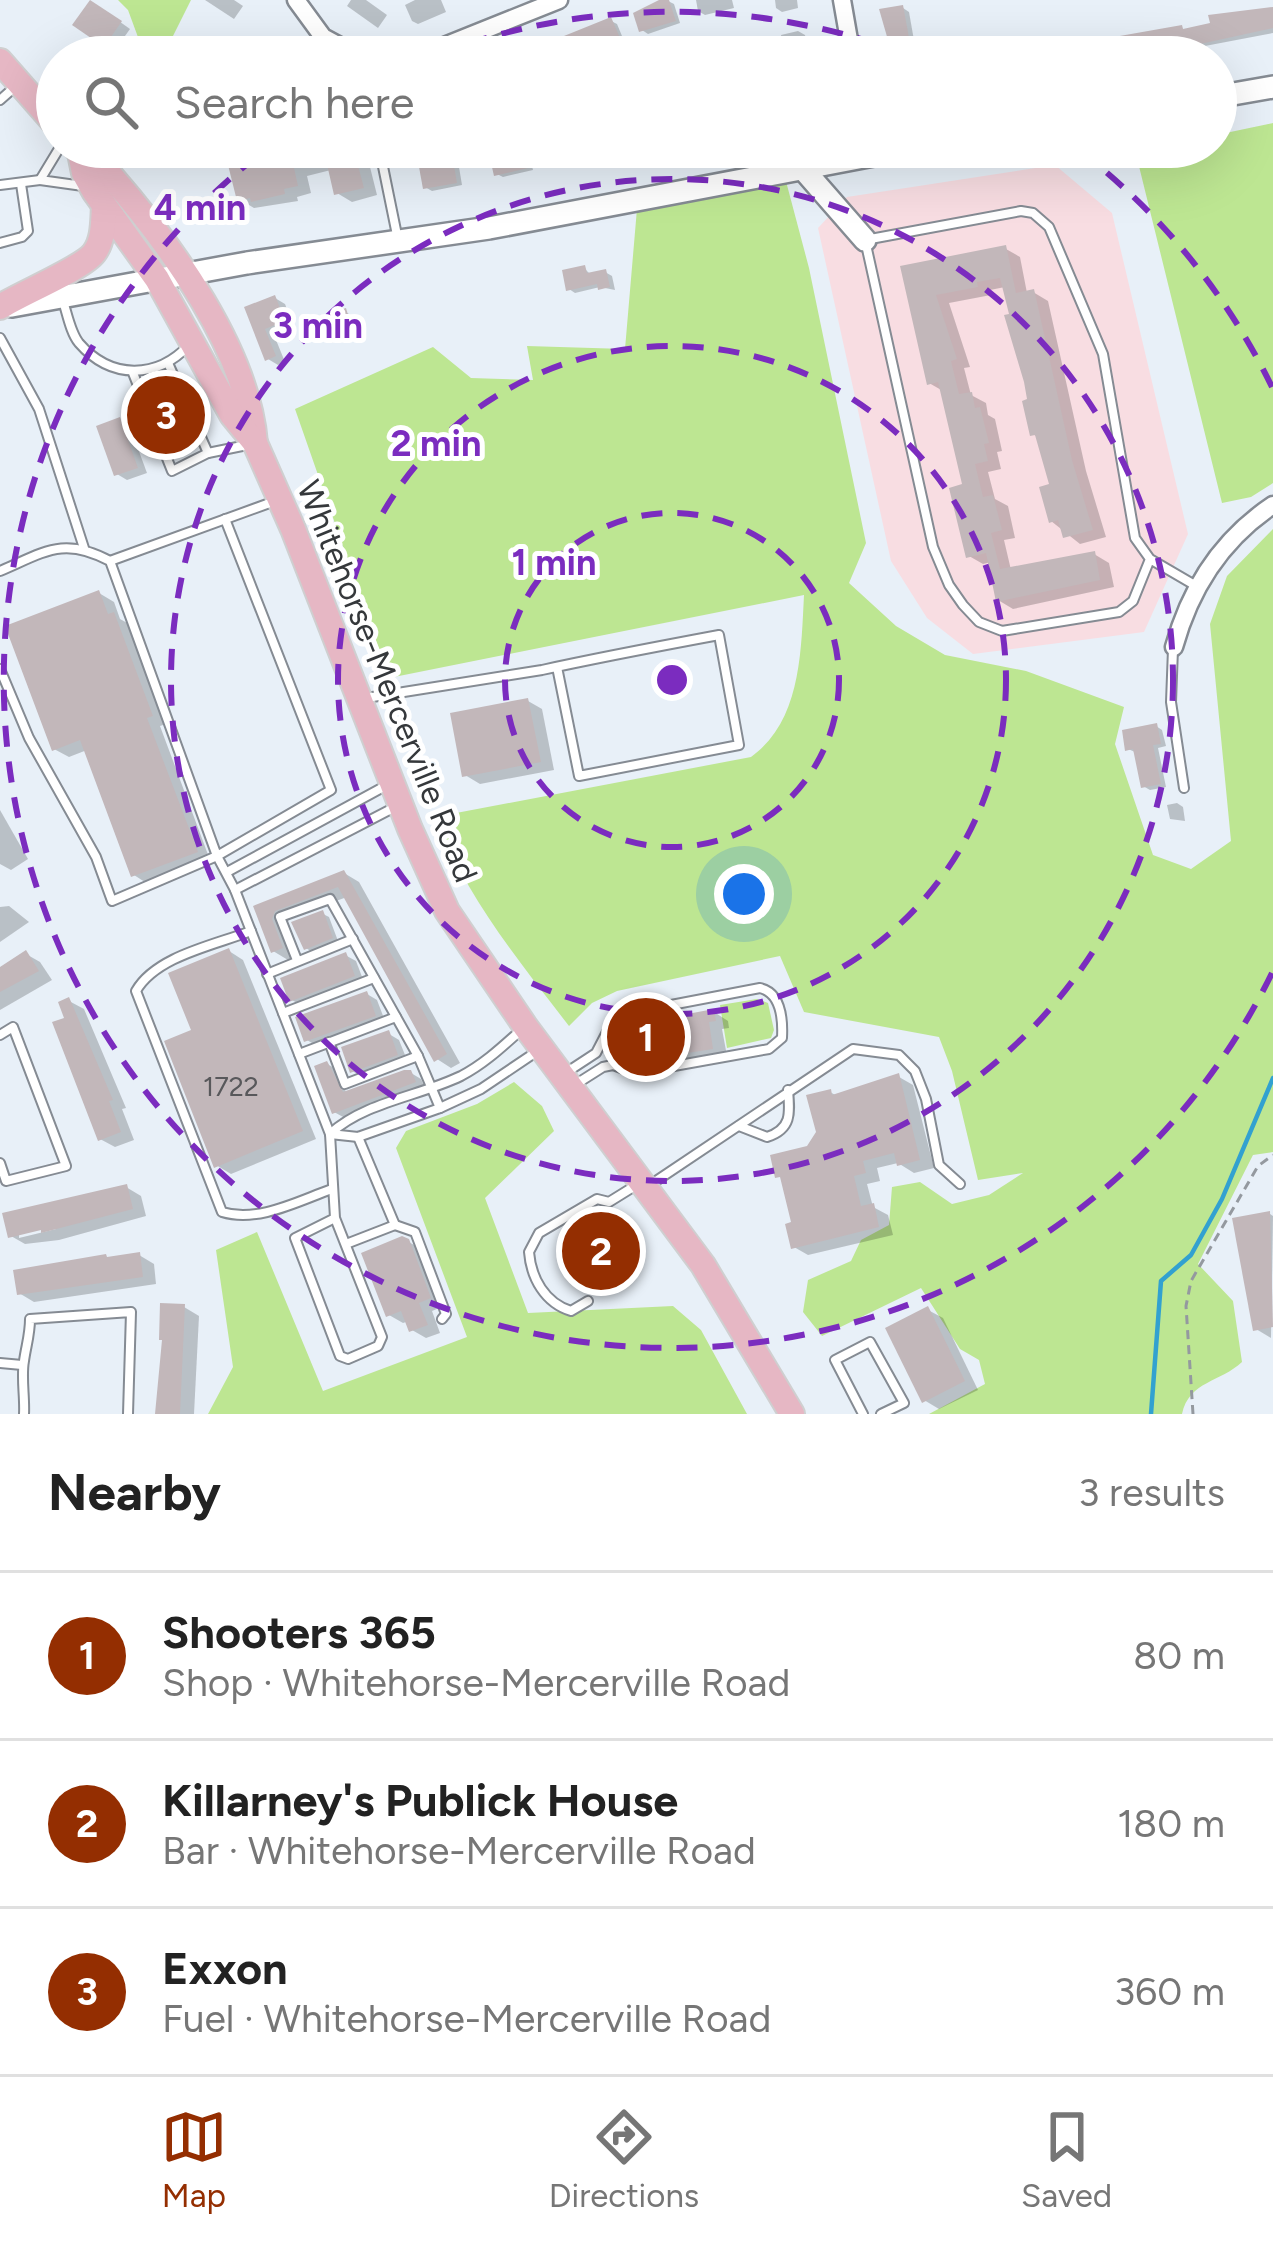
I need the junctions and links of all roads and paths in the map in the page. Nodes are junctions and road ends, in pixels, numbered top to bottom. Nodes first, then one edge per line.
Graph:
1 (296, 0) edge
2 (559, 0) edge
3 (842, 0) edge
4 (534, 5) edge
5 (322, 36) edge
6 (464, 36) edge
7 (848, 36) edge
8 (0, 61) edge
9 (1273, 87) edge
10 (10, 92) edge
11 (1237, 93) edge
12 (52, 168) edge
13 (82, 168) edge
14 (110, 168) edge
15 (383, 168) edge
16 (806, 168) edge
17 (802, 169) junction
18 (40, 180) junction
19 (21, 184) junction
20 (0, 185) edge
21 (104, 192) junction
22 (865, 240) junction
23 (398, 241) junction
24 (0, 242) edge
25 (184, 274) junction
26 (158, 279) junction
27 (62, 297) junction
28 (0, 307) edge
29 (0, 338) edge
30 (193, 341) junction
31 (168, 363) junction
32 (133, 374) junction
33 (255, 443) junction
34 (208, 453) junction
35 (280, 500) junction
36 (1273, 505) edge
37 (225, 519) junction
38 (84, 548) junction
39 (1150, 559) junction
40 (110, 561) junction
41 (0, 571) edge
42 (1198, 587) junction
43 (1174, 647) joint
44 (556, 667) junction
45 (0, 668) edge
46 (359, 699) junction
47 (1184, 788) dead end
48 (396, 793) junction
49 (217, 856) junction
50 (227, 872) junction
51 (235, 890) junction
52 (250, 931) junction
53 (352, 939) junction
54 (297, 960) junction
55 (267, 974) junction
56 (374, 978) junction
57 (283, 1012) junction
58 (396, 1017) junction
59 (525, 1026) junction
60 (0, 1035) edge
61 (329, 1042) junction
62 (603, 1044) junction
63 (542, 1048) junction
64 (298, 1054) junction
65 (418, 1056) junction
66 (613, 1065) junction
67 (567, 1081) junction
68 (432, 1088) junction
69 (788, 1090) junction
70 (440, 1108) junction
71 (737, 1125) junction
72 (330, 1134) junction
73 (358, 1137) junction
74 (1273, 1155) edge
75 (0, 1163) edge
76 (960, 1184) dead end
77 (642, 1186) junction
78 (332, 1189) junction
79 (335, 1218) junction
80 (395, 1225) junction
81 (346, 1244) junction
82 (588, 1301) dead end
83 (442, 1319) dead end
84 (0, 1363) edge
85 (22, 1365) junction
86 (24, 1414) edge
87 (128, 1414) edge
88 (792, 1414) edge
89 (863, 1414) edge
90 (881, 1414) edge
91 (1193, 1414) edge

1 - 5 street
2 - 4 street
3 - 7 street
4 - 6 street
8 - 10 main road
9 - 11 main road
12 - 18 lane
13 - 21 main road, Whitehorse-Mercerville Road
14 - 21 lane
15 - 23 lane
16 - 17 main road
17 - 22 main road
17 - 23 main road
18 - 19 lane
18 - 21 lane
19 - 20 lane
19 - 24 lane
21 - 25 main road, Whitehorse-Mercerville Road
21 - 26 main road, Whitehorse-Mercerville Road
21 - 28 main road
22 - 39 lane
22 - 39 lane
23 - 25 main road
25 - 26 main road
25 - 33 main road, Whitehorse-Mercerville Road
26 - 27 main road
26 - 30 main road, Whitehorse-Mercerville Road
27 - 28 main road
27 - 32 lane
29 - 38 lane
30 - 31 lane
30 - 33 main road, Whitehorse-Mercerville Road
31 - 32 lane
31 - 34 lane
32 - 34 lane
33 - 34 lane
33 - 35 main road, Whitehorse-Mercerville Road
35 - 37 lane
35 - 46 main road, Whitehorse-Mercerville Road
36 - 42 street
37 - 40 lane
37 - 49 lane
38 - 40 lane
38 - 41 lane
39 - 42 lane
40 - 49 lane
42 - 43 street
43 - 47 lane
44 - 44 lane
44 - 46 lane
45 - 49 lane
46 - 48 main road, Whitehorse-Mercerville Road
48 - 50 lane
48 - 51 lane
48 - 59 main road, Whitehorse-Mercerville Road
49 - 50 lane
50 - 51 lane
51 - 52 lane
52 - 55 lane
52 - 78 lane
53 - 54 lane
53 - 54 lane
53 - 56 lane
54 - 55 lane
55 - 57 lane
56 - 57 lane
56 - 58 lane
57 - 64 lane
58 - 61 lane
58 - 65 lane
59 - 63 main road, Whitehorse-Mercerville Road
59 - 68 lane
60 - 75 lane
61 - 64 lane
61 - 65 lane
62 - 66 lane
62 - 66 lane
62 - 67 lane
63 - 67 main road, Whitehorse-Mercerville Road
63 - 70 lane
64 - 72 lane
65 - 68 lane
66 - 67 lane
67 - 77 main road, Whitehorse-Mercerville Road
68 - 70 lane
68 - 72 lane
69 - 71 lane
69 - 71 lane
69 - 76 lane
70 - 73 lane
71 - 77 lane
72 - 73 lane
72 - 78 lane
73 - 80 lane
74 - 91 path
77 - 82 lane
77 - 88 main road, Whitehorse-Mercerville Road
78 - 79 lane
79 - 81 lane
79 - 81 lane
80 - 81 lane
80 - 83 lane
84 - 85 lane
85 - 86 lane
85 - 87 lane
89 - 90 lane

